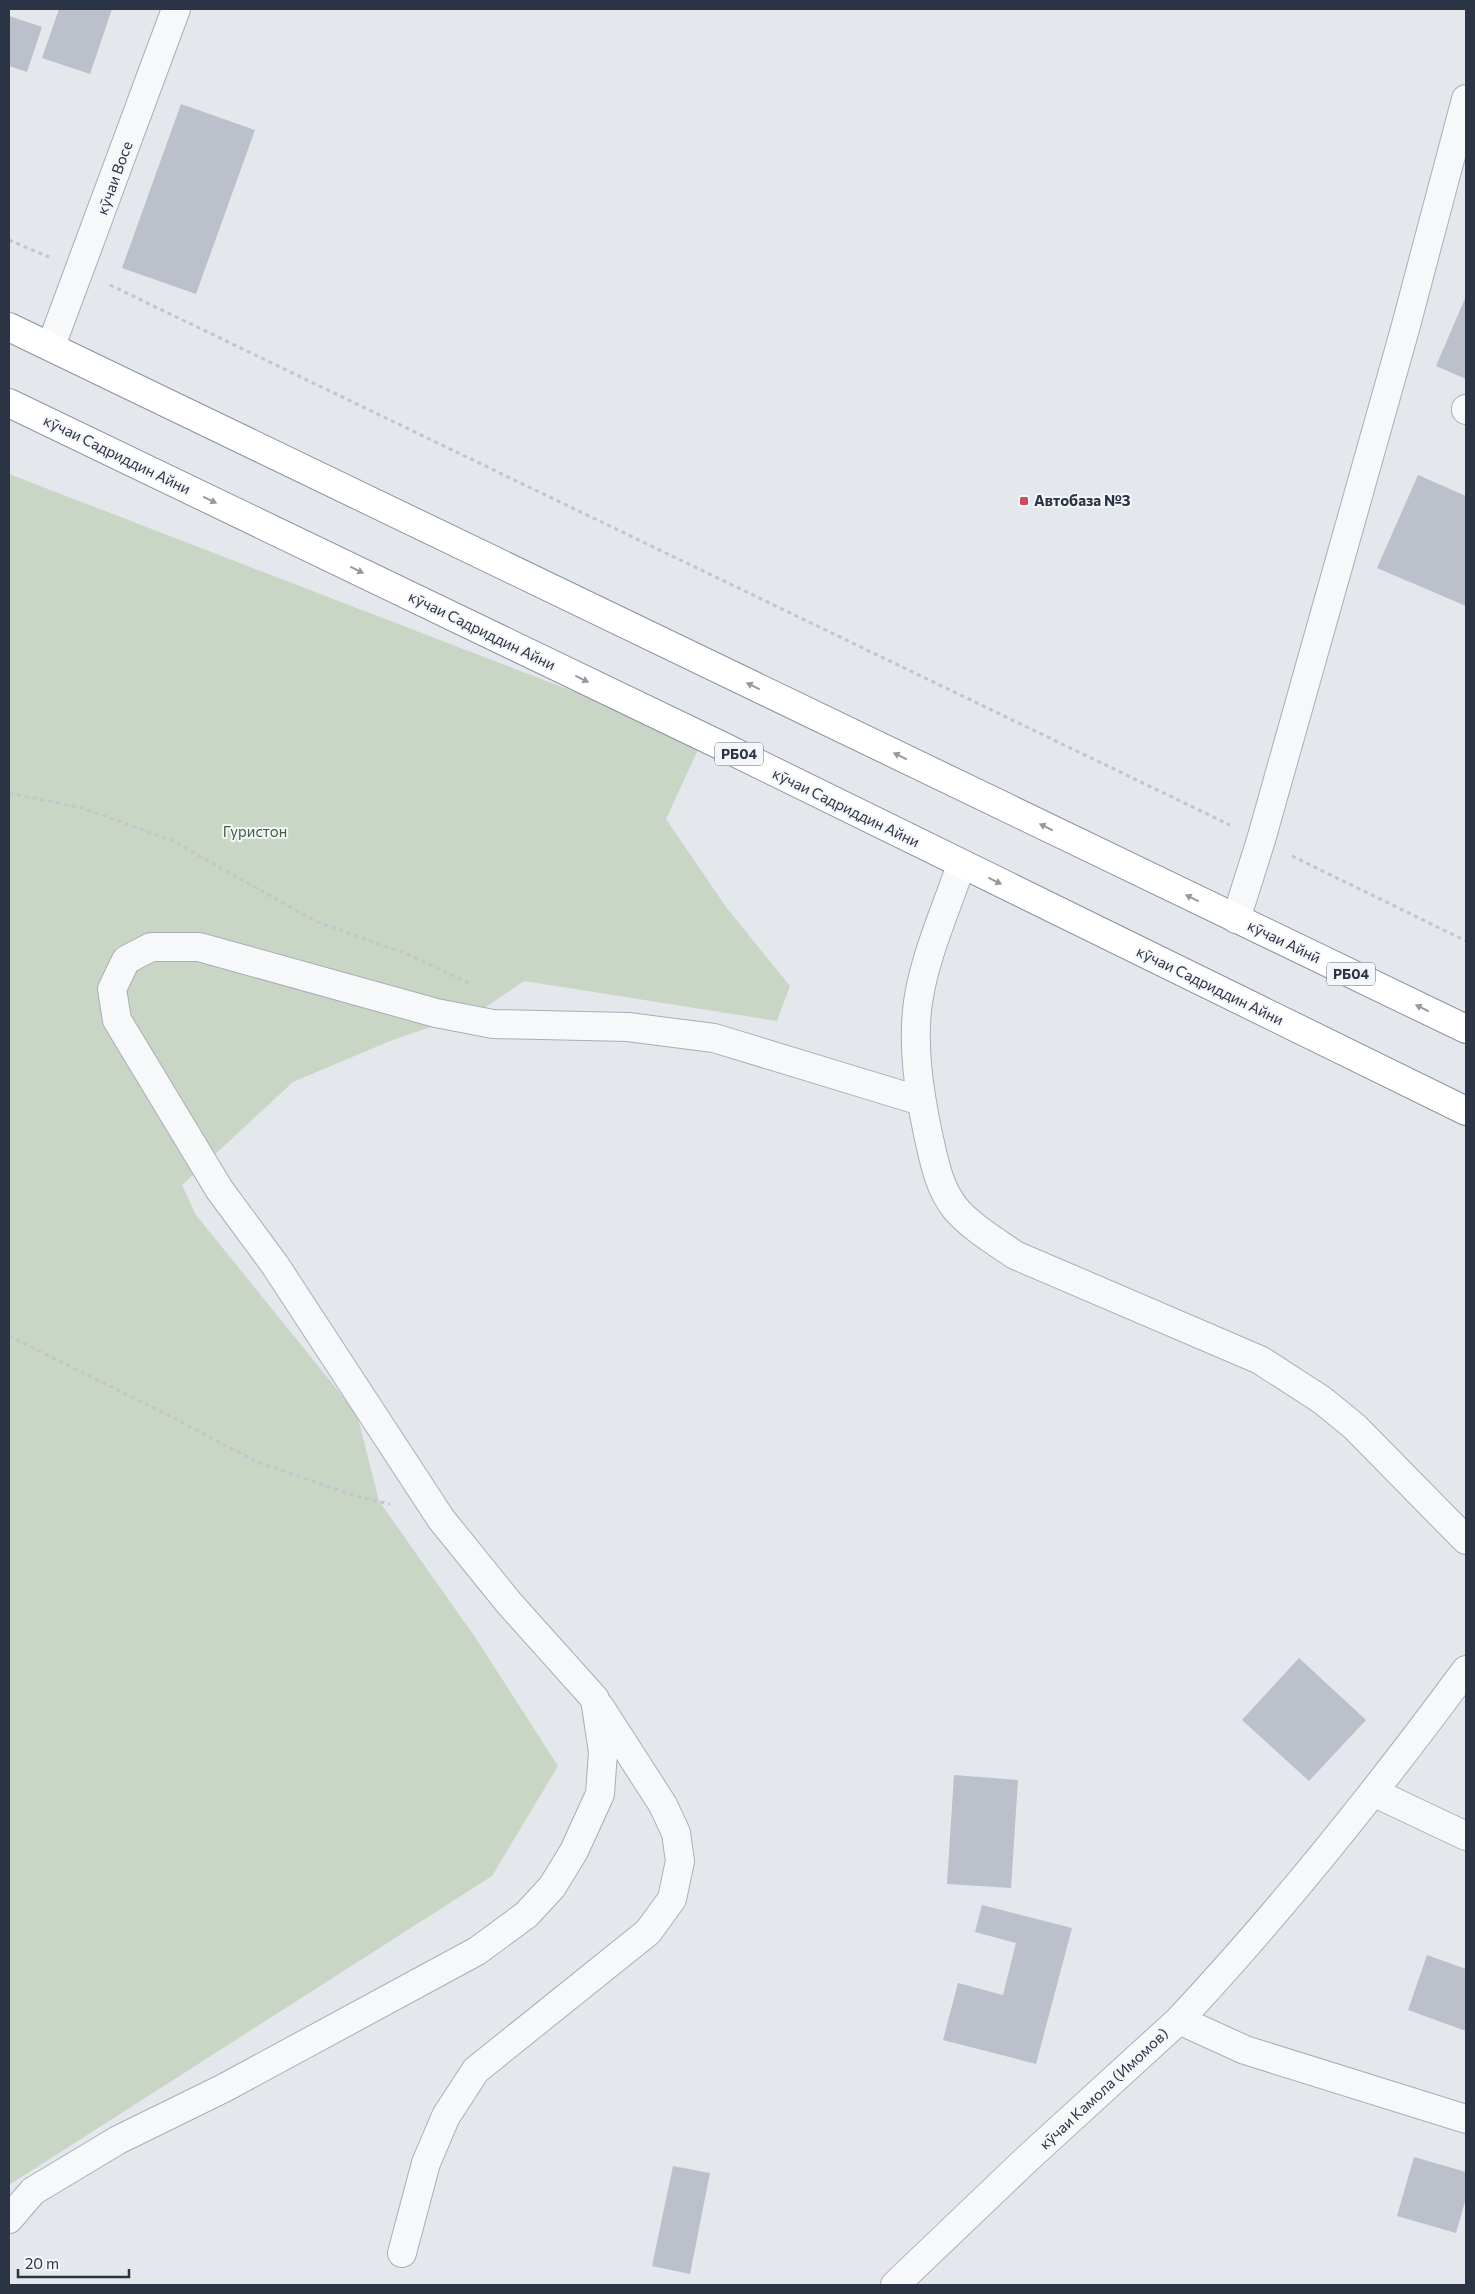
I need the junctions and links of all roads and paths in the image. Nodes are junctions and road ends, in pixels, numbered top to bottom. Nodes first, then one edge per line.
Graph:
1 (176, 9) edge
2 (1466, 99) edge
3 (9, 240) edge
4 (81, 270) junction
5 (9, 327) edge
6 (51, 346) junction
7 (9, 403) edge
8 (9, 793) edge
9 (1261, 840) junction
10 (961, 865) junction
11 (1236, 919) junction
12 (1466, 941) edge
13 (478, 987) dead end
14 (1466, 1029) edge
15 (921, 1101) junction
16 (1466, 1111) edge
17 (9, 1336) edge
18 (441, 1519) junction
19 (1466, 1540) edge
20 (1466, 1670) edge
21 (595, 1699) junction
22 (1375, 1793) junction
23 (1466, 1836) edge
24 (1179, 2020) junction
25 (1466, 2118) edge
26 (9, 2219) edge
27 (402, 2253) dead end
28 (895, 2285) edge

1 - 4 street, кӯчаи Восе
2 - 9 street
3 - 4 path
4 - 6 street, кӯчаи Восе
4 - 9 path
5 - 6 highway, РБ04
11 -> 6 highway, РБ04
7 -> 10 highway, кӯчаи Садриддин Айни / РБ04
8 - 13 path
9 - 11 street
9 - 12 path
10 - 15 street
10 -> 16 highway, кӯчаи Садриддин Айни / РБ04
14 -> 11 highway, кӯчаи Айнӣ / РБ04
15 - 18 street
15 - 19 street
17 - 18 path
18 - 21 street
20 - 22 street
21 - 26 street
21 - 27 street
22 - 23 street
22 - 24 street
24 - 25 street, кӯчаи Камола (Имомов)
24 - 28 street, кӯчаи Камола (Имомов)

